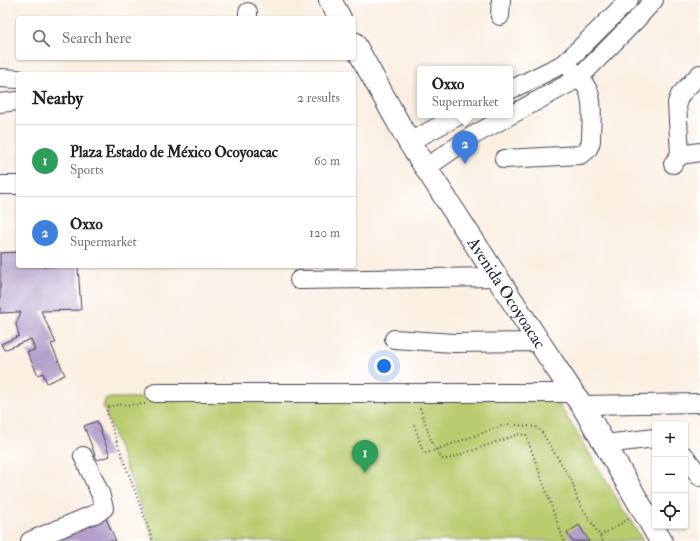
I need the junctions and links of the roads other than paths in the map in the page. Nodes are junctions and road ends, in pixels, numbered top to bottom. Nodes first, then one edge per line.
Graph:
1 (330, 0) edge
2 (629, 0) edge
3 (654, 0) edge
4 (339, 16) edge
5 (356, 47) edge
6 (565, 63) junction
7 (700, 74) edge
8 (0, 78) edge
9 (579, 78) junction
10 (16, 79) edge
11 (513, 89) edge
12 (16, 101) edge
13 (0, 102) edge
14 (513, 114) edge
15 (454, 118) edge
16 (505, 118) edge
17 (443, 124) junction
18 (409, 142) junction
19 (454, 147) junction
20 (700, 152) edge
21 (504, 159) dead end
22 (426, 168) junction
23 (0, 185) edge
24 (16, 185) edge
25 (497, 277) junction
26 (299, 280) dead end
27 (394, 339) dead end
28 (539, 342) junction
29 (153, 398) road end
30 (577, 399) junction
31 (700, 402) edge
32 (652, 438) edge
33 (605, 444) junction
34 (83, 456) dead end
35 (686, 457) edge
36 (700, 477) edge
37 (30, 541) edge
38 (661, 541) edge

1 - 4 main road
2 - 6 street
3 - 9 street
5 - 18 main road, Avenida Ocoyoacac
6 - 9 street
6 - 11 street
7 - 20 street
8 - 10 street
9 - 14 street
9 - 21 street
12 - 13 street
15 - 17 street
16 - 19 street
17 - 18 street
17 - 19 street
18 - 22 main road, Avenida Ocoyoacac
19 - 22 street
22 - 25 main road, Avenida Ocoyoacac
23 - 24 street
25 - 26 street
25 - 28 main road, Avenida Ocoyoacac
27 - 28 street
28 - 30 main road, Avenida Ocoyoacac
29 - 30 street
30 - 31 street
30 - 33 main road, Avenida Ocoyoacac
32 - 33 street
33 - 38 main road, Avenida Ocoyoacac
34 - 37 street
35 - 36 street

